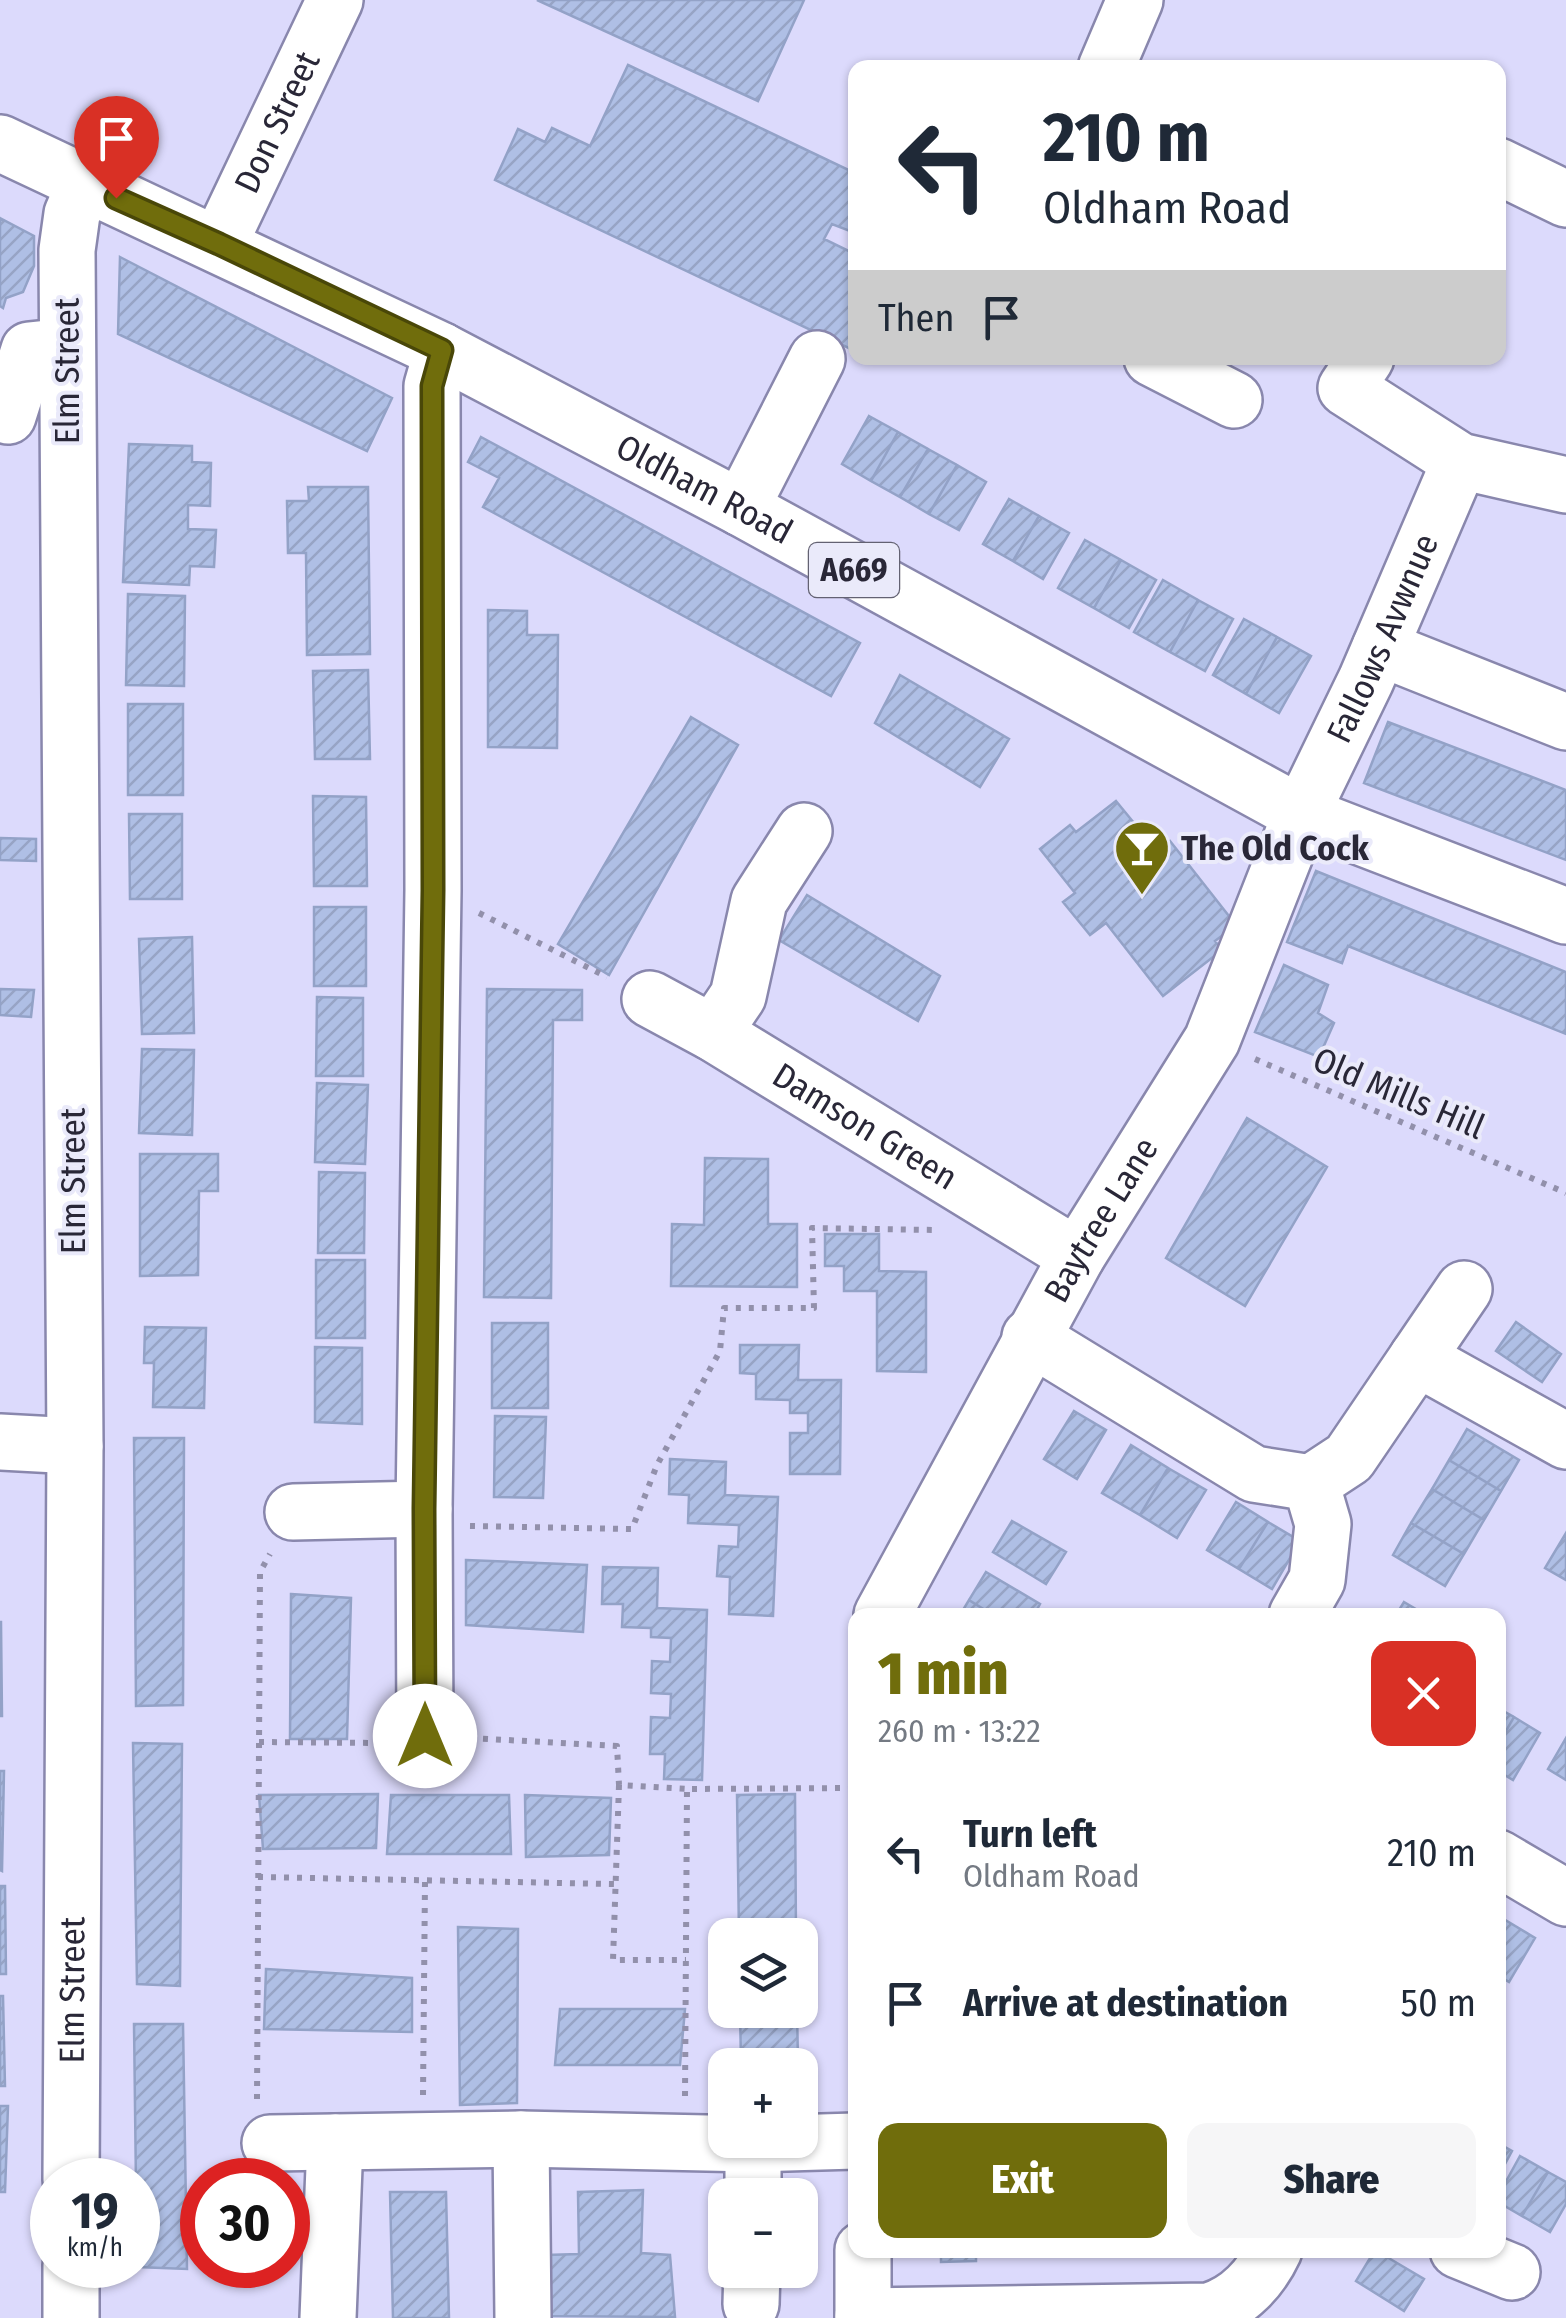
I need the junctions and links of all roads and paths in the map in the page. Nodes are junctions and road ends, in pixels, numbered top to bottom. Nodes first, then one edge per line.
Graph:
1 (335, 0) edge
2 (1135, 0) edge
3 (1109, 60) edge
4 (0, 143) edge
5 (1506, 170) edge
6 (85, 184) junction
7 (1566, 199) edge
8 (219, 244) junction
9 (66, 346) junction
10 (442, 350) junction
11 (816, 359) dead end
12 (1166, 365) edge
13 (1361, 365) edge
14 (1234, 400) dead end
15 (8, 416) dead end
16 (1460, 461) junction
17 (1566, 485) edge
18 (741, 508) junction
19 (1380, 648) junction
20 (1566, 722) edge
21 (1302, 814) junction
22 (804, 832) dead end
23 (433, 890) junction
24 (1566, 916) edge
25 (650, 998) joint
26 (713, 1033) junction
27 (1212, 1040) junction
28 (962, 1186) junction
29 (1566, 1193) edge
30 (1076, 1256) junction
31 (1464, 1289) dead end
32 (1030, 1337) junction
33 (1417, 1358) junction
34 (0, 1442) edge
35 (1566, 1442) edge
36 (75, 1446) junction
37 (1311, 1482) junction
38 (292, 1512) joint
39 (424, 1518) junction
40 (886, 1608) edge
41 (1301, 1608) edge
42 (425, 1736) junction
43 (259, 1742) junction
44 (619, 1785) junction
45 (687, 1788) junction
46 (848, 1788) edge
47 (1515, 1851) edge
48 (258, 1877) junction
49 (426, 1881) junction
50 (614, 1884) junction
51 (1566, 1898) edge
52 (686, 1960) junction
53 (522, 2139) junction
54 (422, 2141) junction
55 (335, 2142) junction
56 (685, 2142) junction
57 (270, 2143) joint
58 (848, 2143) edge
59 (72, 2158) edge
60 (753, 2170) edge
61 (862, 2258) edge
62 (1271, 2258) edge
63 (1478, 2258) edge
64 (1512, 2272) dead end
65 (71, 2288) edge
66 (1227, 2312) edge
67 (863, 2317) edge
68 (71, 2318) edge
69 (328, 2318) edge
70 (523, 2318) edge

1 - 8 street, Don Street
2 - 3 street
4 - 6 street, Oldham Road / A669
5 - 7 street
6 - 8 street, Oldham Road / A669
6 - 9 street, Elm Street
8 - 10 street, Oldham Road / A669
9 - 15 street
9 - 36 street, Elm Street
10 - 18 street, Oldham Road / A669
10 - 23 street
11 - 18 street
12 - 14 street
13 - 16 street
16 - 17 street
16 - 19 street, Fallows Avwnue
18 - 21 street, Oldham Road / A669
19 - 20 street
19 - 21 street, Fallows Avwnue
21 - 24 street, Oldham Road / A669
21 - 27 street, Baytree Lane
22 - 26 street
23 - 25 path
23 - 39 street
25 - 26 street, Damson Green
26 - 28 street, Damson Green
27 - 29 path, Old Mills Hill
27 - 30 street, Baytree Lane
28 - 30 street, Damson Green
28 - 39 path
30 - 32 street, Baytree Lane
31 - 33 street
32 - 37 street
32 - 40 street, Baytree Lane
33 - 35 street
33 - 37 street
34 - 36 street
36 - 59 street, Elm Street
37 - 41 street
38 - 39 street
38 - 43 path
39 - 42 street
42 - 43 path
42 - 44 path
43 - 48 path
44 - 45 path
44 - 50 path
45 - 46 path
45 - 52 path
47 - 51 street
48 - 49 path
48 - 57 path
49 - 50 path
49 - 54 path
50 - 52 path
52 - 56 path
53 - 54 street
53 - 56 street
53 - 70 street
54 - 55 street
55 - 57 street
55 - 69 street
56 - 60 street
58 - 60 street
61 - 67 street
62 - 66 street
63 - 64 street
65 - 68 street
66 - 67 street

